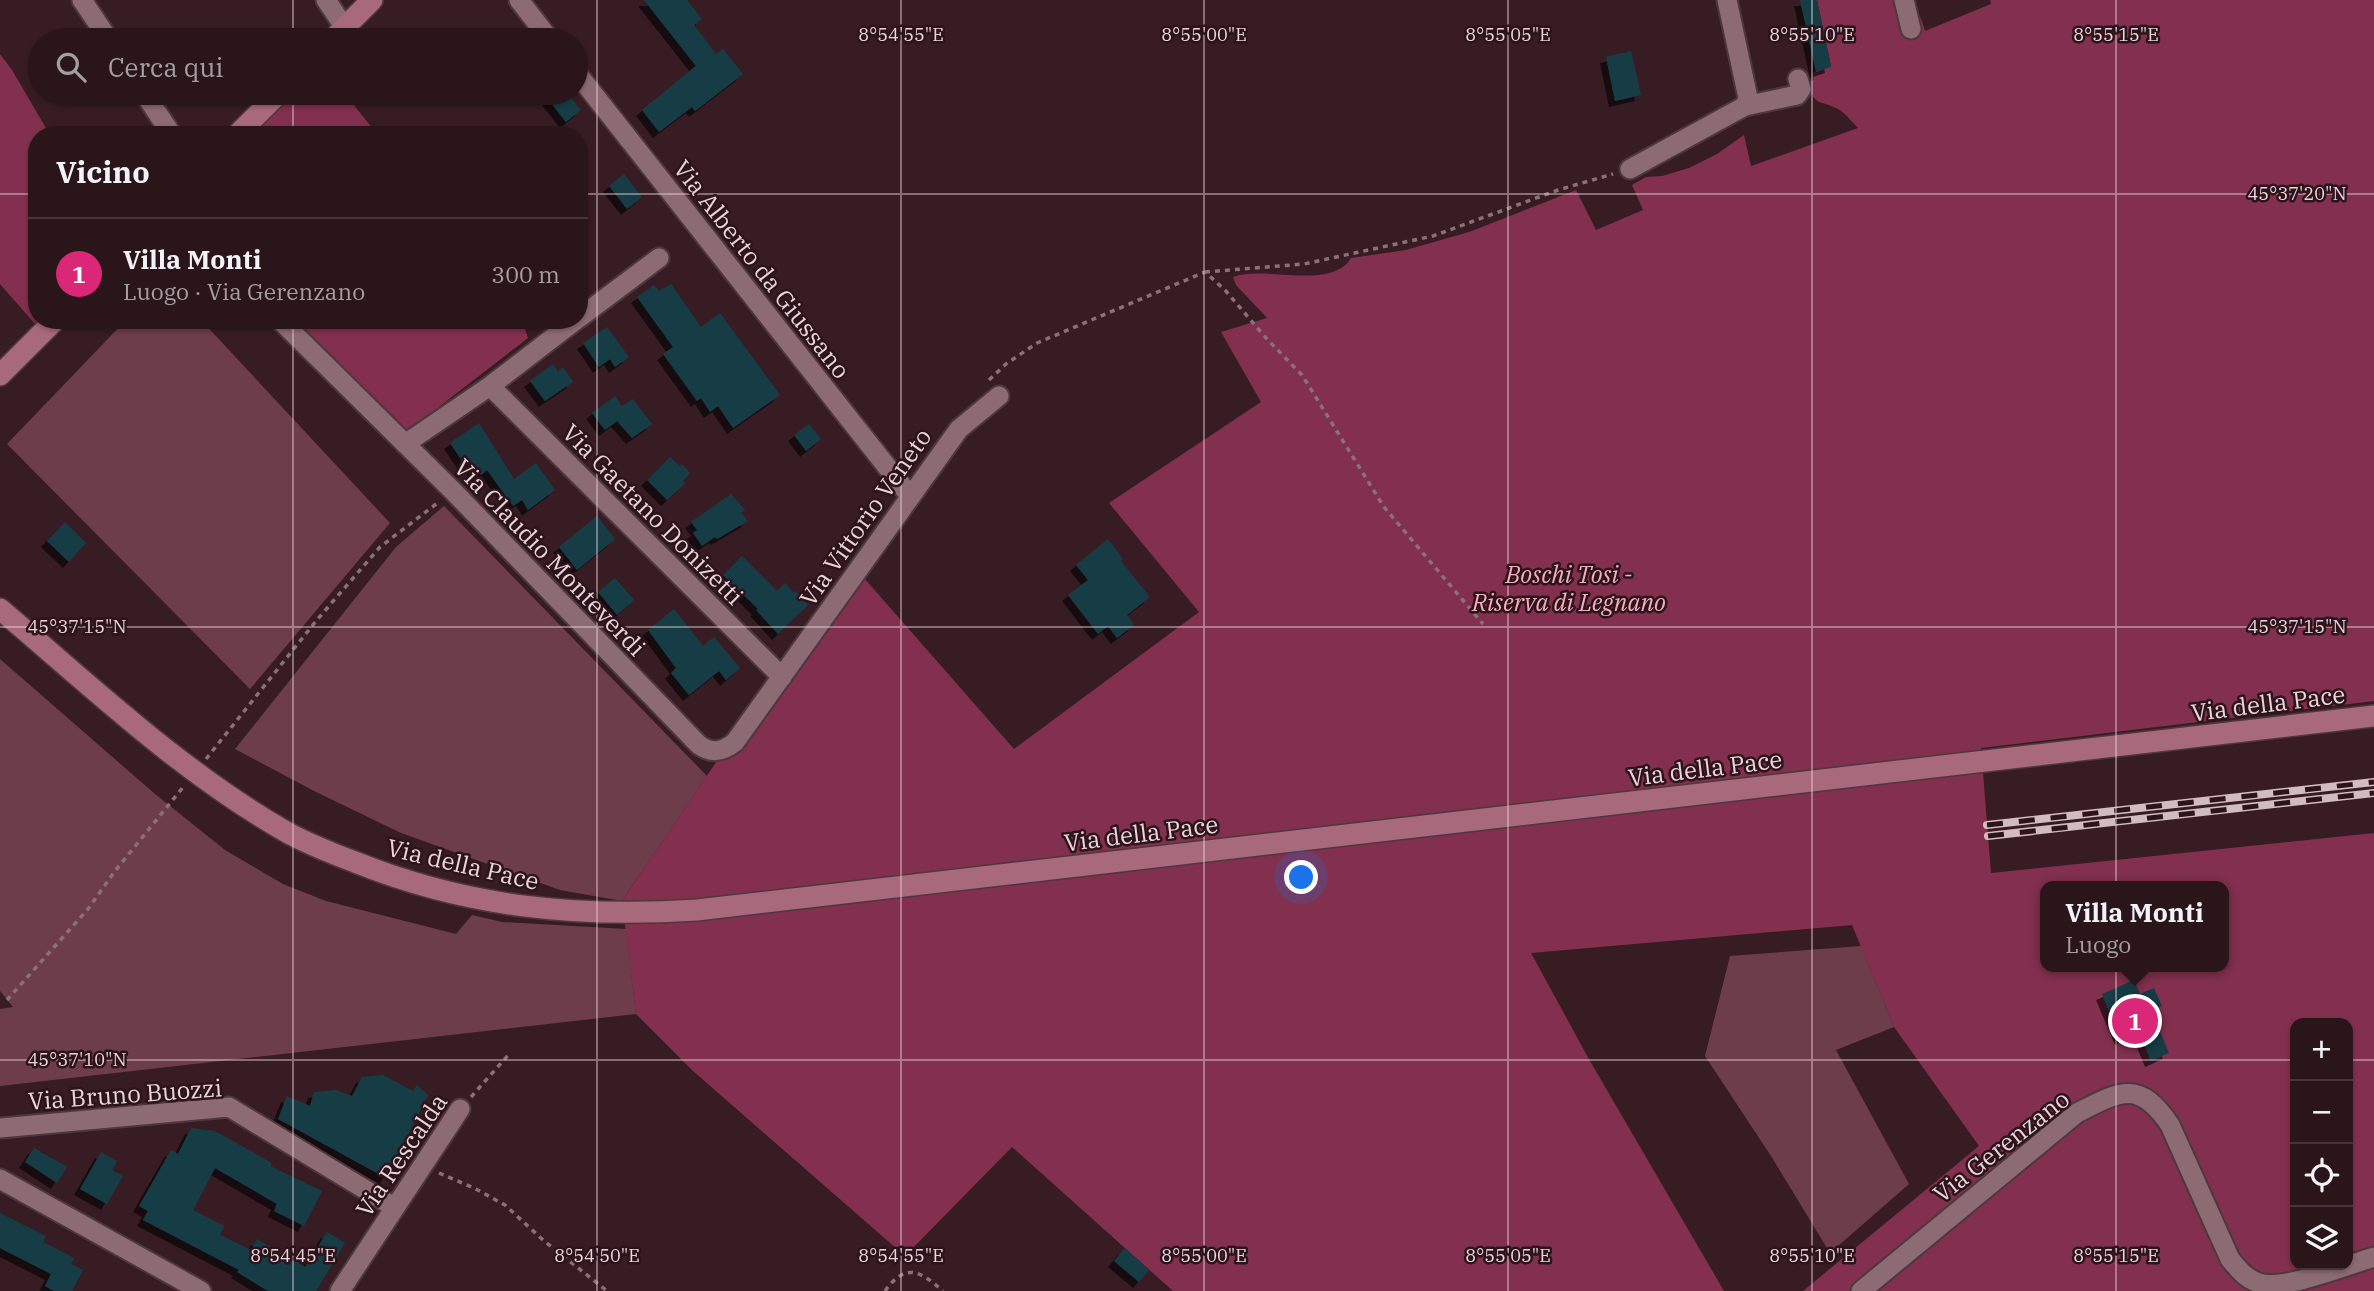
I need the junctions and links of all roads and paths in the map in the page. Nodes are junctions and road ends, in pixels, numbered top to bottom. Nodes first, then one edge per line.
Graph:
1 (82, 0) edge
2 (326, 0) edge
3 (372, 0) edge
4 (519, 0) edge
5 (1727, 0) edge
6 (1904, 0) edge
7 (101, 28) edge
8 (336, 28) edge
9 (344, 28) edge
10 (541, 28) edge
11 (1911, 29) dead end
12 (1798, 79) dead end
13 (588, 87) edge
14 (152, 105) edge
15 (267, 105) edge
16 (1745, 106) junction
17 (166, 126) edge
18 (246, 126) edge
19 (1630, 169) joint
20 (659, 258) dead end
21 (1205, 272) junction
22 (588, 311) edge
23 (46, 329) edge
24 (289, 329) edge
25 (565, 329) edge
26 (0, 375) edge
27 (490, 386) junction
28 (992, 390) joint
29 (405, 444) junction
30 (453, 492) junction
31 (910, 496) junction
32 (0, 609) edge
33 (1483, 624) dead end
34 (782, 677) junction
35 (2374, 716) edge
36 (195, 773) junction
37 (7, 1000) dead end
38 (510, 1053) dead end
39 (460, 1109) joint
40 (0, 1128) edge
41 (421, 1166) junction
42 (0, 1179) edge
43 (394, 1207) junction
44 (2374, 1257) edge
45 (201, 1291) edge
46 (340, 1291) edge
47 (607, 1291) edge
48 (885, 1291) edge
49 (943, 1291) edge
50 (1861, 1291) edge

1 - 7 street
2 - 8 street
3 - 9 main road
4 - 10 street
5 - 16 street
6 - 11 street
12 - 16 street
13 - 31 street, Via Alberto da Giussano
14 - 17 street
15 - 18 main road
16 - 19 street
19 - 21 path
20 - 22 street
21 - 28 path
21 - 33 path
23 - 26 main road
24 - 29 street, Via Claudio Monteverdi
25 - 27 street
27 - 29 street
27 - 34 street, Via Gaetano Donizetti
28 - 31 street, Via Vittorio Veneto
29 - 30 street, Via Claudio Monteverdi
30 - 34 street, Via Claudio Monteverdi
30 - 36 path
31 - 34 street, Via Vittorio Veneto
32 - 36 main road, Via della Pace
35 - 36 main road, Via della Pace
36 - 37 path
38 - 39 path, Via Rescalda
39 - 41 street, Via Rescalda
40 - 43 street, Via Bruno Buozzi
41 - 43 street, Via Rescalda
41 - 47 path
42 - 45 street
43 - 46 street, Via Rescalda
44 - 50 street, Via Gerenzano
48 - 49 path

